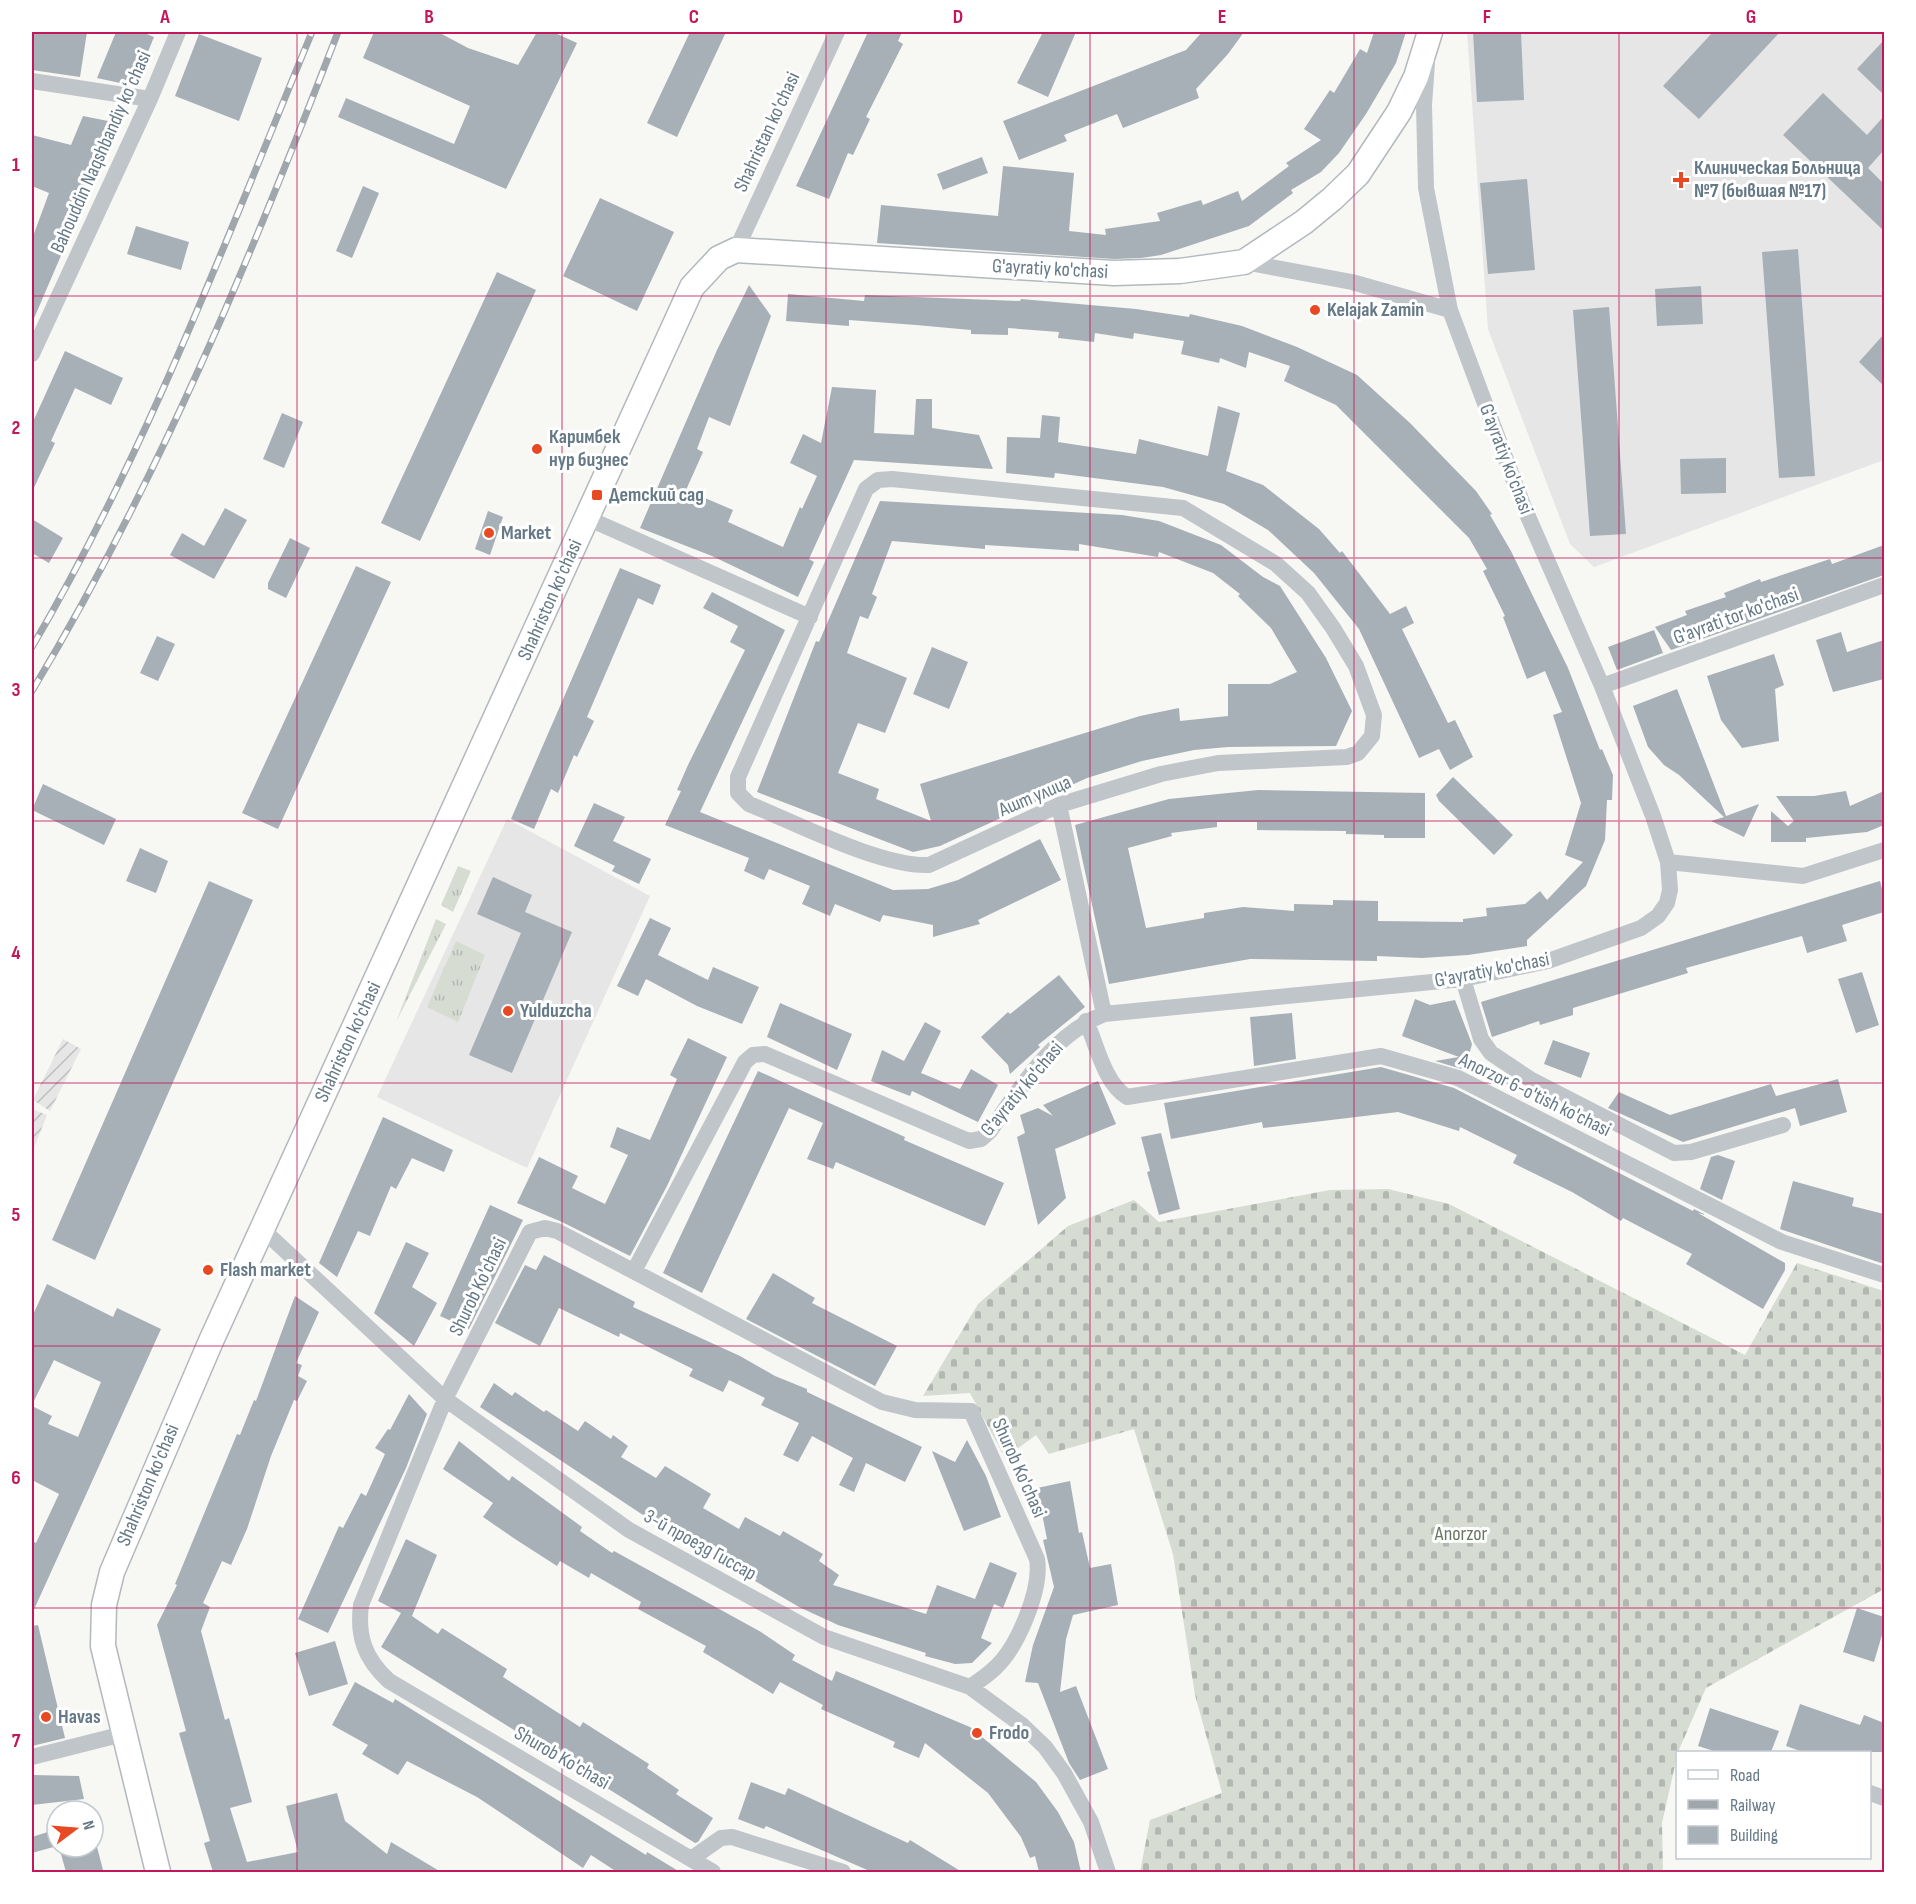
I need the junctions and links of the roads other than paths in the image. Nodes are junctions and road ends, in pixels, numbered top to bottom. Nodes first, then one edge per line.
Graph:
1 (178, 32) edge
2 (837, 32) edge
3 (1429, 34) edge
4 (32, 81) edge
5 (150, 99) junction
6 (736, 250) junction
7 (1244, 262) junction
8 (1450, 310) junction
9 (32, 354) edge
10 (587, 518) junction
11 (1884, 585) edge
12 (810, 617) junction
13 (1602, 686) junction
14 (1059, 806) junction
15 (1884, 850) edge
16 (1668, 862) junction
17 (1463, 980) junction
18 (1104, 1014) junction
19 (1086, 1021) junction
20 (1783, 1125) dead end
21 (262, 1229) junction
22 (634, 1271) junction
23 (1884, 1275) edge
24 (446, 1399) junction
25 (970, 1687) junction
26 (123, 1734) junction
27 (32, 1757) edge
28 (691, 1859) junction
29 (158, 1872) edge
30 (713, 1872) edge
31 (843, 1872) edge
32 (1108, 1872) edge

1 - 5 street, Bahouddin Naqshbandiy koʻchasi
2 - 6 street, Shahristan ko'chasi
3 - 7 main road, G'ayratiy ko'chasi
3 - 8 street, G'ayratiy ko'chasi
4 - 5 street
5 - 9 street, Bahouddin Naqshbandiy koʻchasi
6 - 7 main road, G'ayratiy ko'chasi
6 - 10 main road, Shahriston ko'chasi
7 - 8 street
8 - 13 street, G'ayratiy ko'chasi
10 - 12 street
10 - 21 main road, Shahriston ko'chasi
11 - 13 street, G'ayrati tor ko'chasi
12 - 14 street, Ашт улица
12 - 14 street, Ашт улица
13 - 16 street, G'ayratiy ko'chasi
14 - 18 street
15 - 16 street
16 - 17 street, G'ayratiy ko'chasi
17 - 18 street, G'ayratiy ko'chasi
17 - 20 street
18 - 19 street, G'ayratiy ko'chasi
19 - 22 street, G'ayratiy ko'chasi
19 - 23 street, Anorzor 6-o'tish ko'chasi
21 - 24 street, 3-й проезд Гиссар
21 - 26 main road, Shahriston ko'chasi
22 - 24 street, Shurob Ko'chasi
22 - 25 street, Shurob Ko'chasi
24 - 25 street, 3-й проезд Гиссар
24 - 28 street, Shurob Ko'chasi
25 - 32 street, 3-й проезд Гиссар
26 - 27 street
26 - 29 main road, Shahriston ko'chasi
28 - 30 street, Shurob Ko'chasi
28 - 31 street

